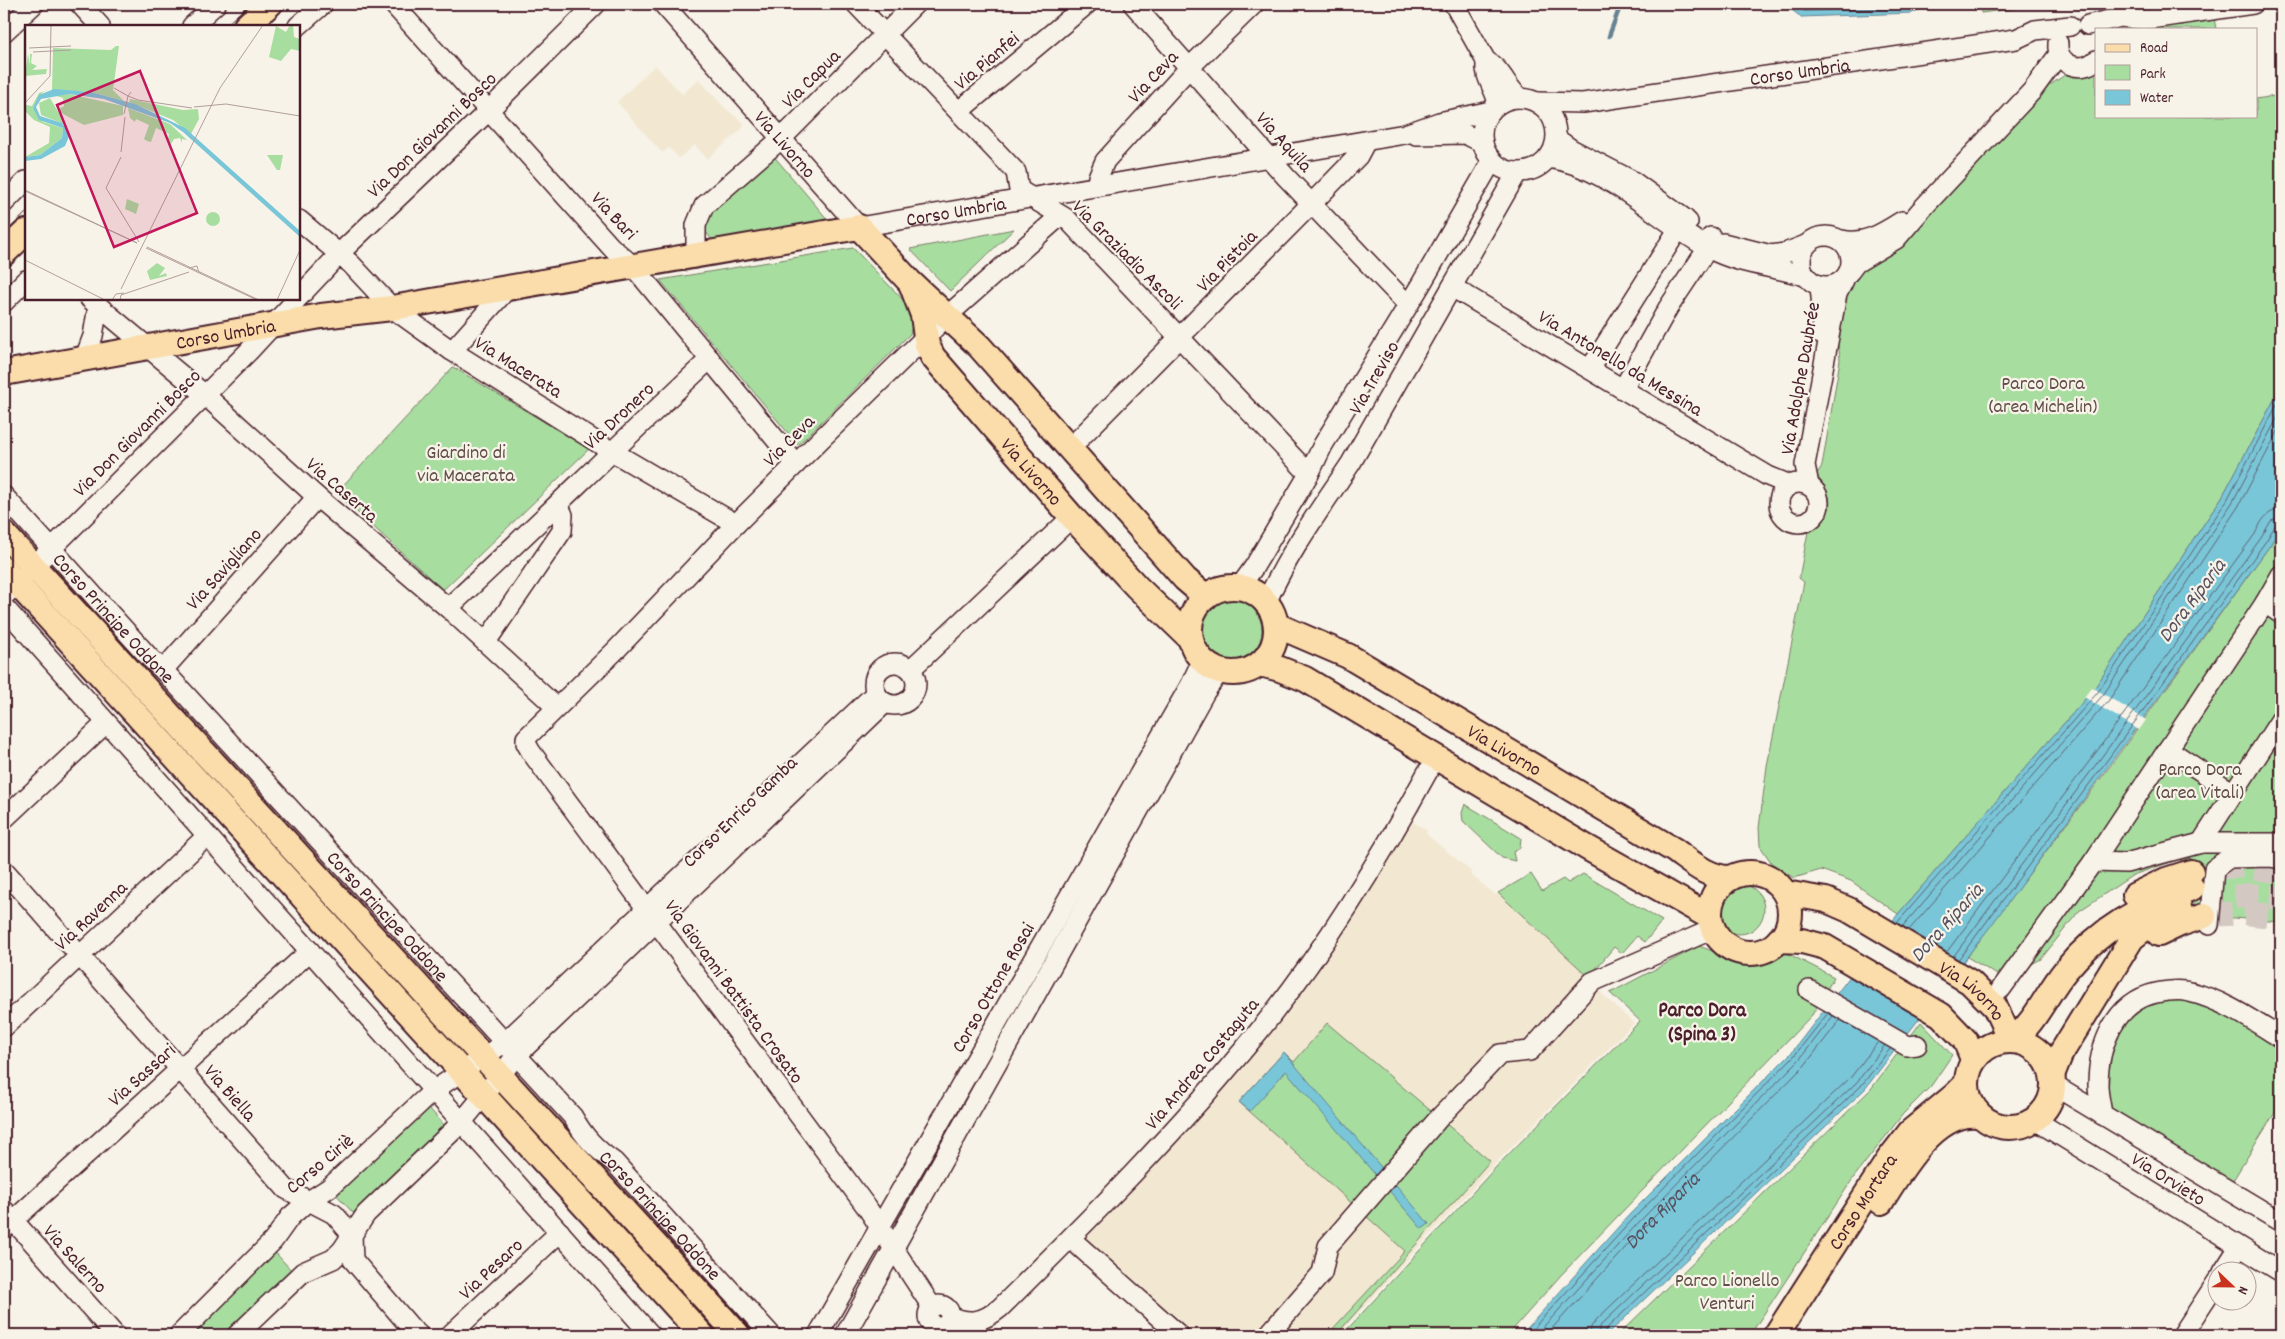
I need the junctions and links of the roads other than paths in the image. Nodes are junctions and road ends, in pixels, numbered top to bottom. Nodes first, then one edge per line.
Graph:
1 (34, 4) edge
2 (80, 4) edge
3 (216, 4) edge
4 (270, 4) edge
5 (323, 4) edge
6 (392, 4) edge
7 (596, 4) edge
8 (663, 4) edge
9 (856, 4) edge
10 (915, 4) edge
11 (1087, 4) edge
12 (1133, 4) edge
13 (1254, 4) edge
14 (1454, 4) edge
15 (2253, 4) edge
16 (2137, 24) edge
17 (99, 25) edge
18 (193, 25) edge
19 (247, 25) edge
20 (299, 25) edge
21 (2084, 28) edge
22 (4, 32) edge
23 (885, 34) junction
24 (2016, 39) junction
25 (2058, 50) junction
26 (1486, 60) junction
27 (2095, 61) edge
28 (2076, 67) junction
29 (1189, 68) junction
30 (2032, 91) junction
31 (1528, 100) junction
32 (1583, 103) junction
33 (1495, 108) junction
34 (490, 110) junction
35 (959, 111) junction
36 (1405, 134) junction
37 (1556, 135) junction
38 (782, 138) junction
39 (1366, 141) junction
40 (1483, 143) junction
41 (1268, 158) junction
42 (1549, 158) junction
43 (1492, 161) junction
44 (1517, 173) junction
45 (25, 182) edge
46 (1097, 187) junction
47 (1032, 198) junction
48 (4, 202) edge
49 (1313, 203) junction
50 (1921, 210) junction
51 (1060, 216) junction
52 (300, 221) edge
53 (1683, 225) junction
54 (859, 227) junction
55 (25, 233) edge
56 (1842, 240) junction
57 (1710, 243) junction
58 (1806, 245) junction
59 (4, 253) edge
60 (339, 254) junction
61 (696, 255) junction
62 (633, 266) junction
63 (1847, 275) junction
64 (25, 281) edge
65 (1813, 281) junction
66 (910, 282) junction
67 (1452, 287) junction
68 (508, 288) junction
69 (300, 296) edge
70 (296, 300) edge
71 (4, 302) edge
72 (94, 302) edge
73 (1408, 305) junction
74 (392, 308) junction
75 (947, 316) junction
76 (273, 325) junction
77 (926, 338) junction
78 (1180, 338) junction
79 (147, 348) junction
80 (452, 351) junction
81 (710, 359) junction
82 (84, 360) junction
83 (1590, 369) junction
84 (4, 373) edge
85 (1623, 389) junction
86 (205, 395) junction
87 (1070, 448) junction
88 (611, 451) junction
89 (796, 464) junction
90 (1309, 474) junction
91 (1768, 476) junction
92 (1798, 485) junction
93 (4, 496) edge
94 (316, 496) junction
95 (1779, 501) junction
96 (558, 504) junction
97 (1072, 517) junction
98 (736, 524) junction
99 (4, 534) edge
100 (50, 550) junction
101 (34, 567) junction
102 (2281, 575) edge
103 (8, 583) edge
104 (1238, 588) junction
105 (1206, 597) junction
106 (1266, 603) junction
107 (2265, 603) junction
108 (4, 607) edge
109 (448, 608) junction
110 (2281, 614) edge
111 (1276, 626) junction
112 (1191, 639) junction
113 (486, 642) junction
114 (1260, 664) junction
115 (1211, 666) junction
116 (911, 669) junction
117 (163, 670) junction
118 (880, 698) junction
119 (556, 707) junction
120 (2281, 719) edge
121 (106, 723) junction
122 (2168, 749) junction
123 (1428, 771) dead end
124 (2233, 793) junction
125 (4, 819) edge
126 (207, 836) junction
127 (2201, 843) junction
128 (2281, 843) edge
129 (2281, 858) edge
130 (2093, 862) junction
131 (4, 870) edge
132 (1730, 878) junction
133 (1785, 893) junction
134 (2199, 901) junction
135 (652, 915) junction
136 (1711, 923) junction
137 (1779, 940) junction
138 (310, 952) junction
139 (80, 955) junction
140 (1808, 990) dead end
141 (1998, 998) junction
142 (4, 1027) edge
143 (2281, 1038) edge
144 (2011, 1041) junction
145 (1917, 1045) dead end
146 (510, 1050) junction
147 (484, 1057) junction
148 (1973, 1059) junction
149 (180, 1068) junction
150 (462, 1072) junction
151 (501, 1074) junction
152 (2053, 1080) junction
153 (1967, 1083) junction
154 (433, 1091) junction
155 (483, 1096) junction
156 (1977, 1115) junction
157 (2102, 1115) junction
158 (2035, 1120) junction
159 (462, 1123) junction
160 (307, 1202) junction
161 (7, 1220) edge
162 (2281, 1222) edge
163 (880, 1227) junction
164 (560, 1232) junction
165 (352, 1235) junction
166 (1071, 1239) junction
167 (2239, 1247) junction
168 (893, 1248) junction
169 (2229, 1262) edge
170 (2281, 1272) edge
171 (2208, 1295) edge
172 (932, 1307) joint
173 (115, 1335) edge
174 (179, 1335) edge
175 (237, 1335) edge
176 (419, 1335) edge
177 (450, 1335) edge
178 (651, 1335) edge
179 (702, 1335) edge
180 (738, 1335) edge
181 (771, 1335) edge
182 (818, 1335) edge
183 (844, 1335) edge
184 (1179, 1335) edge
185 (1268, 1335) edge
186 (1776, 1335) edge
187 (1794, 1335) edge
188 (2182, 1335) edge

1 - 22 street
2 - 17 street
3 - 18 street
4 - 19 main road
5 - 20 street
6 - 34 street, Via Bari
7 - 34 street, Via Don Giovanni Bosco
8 - 38 street, Via Livorno
9 - 23 street, Via Graziadio Ascoli
10 - 23 street, Via Capua
11 - 35 street, Via Pianfei
12 - 29 street, Via Aquila
13 - 29 street, Via Ceva
14 - 26 street
15 - 16 street, Corso Umbria
16 - 21 street, Corso Umbria
21 - 24 street, Corso Umbria
21 - 25 street
23 - 35 street, Via Graziadio Ascoli
23 - 38 street, Via Capua
24 - 25 street, Corso Umbria
24 - 32 street, Corso Umbria
25 - 28 street
25 - 30 street
26 - 31 street
26 - 33 street
27 - 28 street
28 - 30 street
29 - 41 street, Via Aquila
29 - 46 street, Via Ceva
30 - 50 street
31 - 32 street, Corso Umbria
31 - 33 street, Corso Umbria
31 - 37 street
32 - 37 street
33 - 36 street, Corso Umbria
33 - 40 street
34 - 60 street, Via Don Giovanni Bosco
34 - 62 street, Via Bari
35 - 47 street, Via Graziadio Ascoli
36 - 39 street, Corso Umbria
36 - 40 street, Corso Umbria
37 - 42 street
37 - 53 street
38 - 54 street, Via Livorno
38 - 61 street, Via Capua
39 - 41 street, Corso Umbria
39 - 49 street, Via Pistoia
40 - 43 street
41 - 46 street, Corso Umbria
41 - 49 street, Via Aquila
42 - 44 street
42 - 53 street
43 - 44 street
43 - 73 street, Via Treviso
44 - 67 street, Via Treviso
45 - 48 street
46 - 47 street, Corso Umbria
47 - 51 street, Via Graziadio Ascoli
47 - 54 street, Corso Umbria
49 - 73 street, Via Aquila
49 - 78 street, Via Pistoia
50 - 56 street
50 - 63 street
51 - 75 street, Via Ceva
51 - 78 street, Via Graziadio Ascoli
52 - 60 street, Via Macerata
53 - 57 street
53 - 83 street
54 - 61 main road, Corso Umbria
54 - 66 main road, Via Livorno
55 - 59 main road
56 - 58 street
56 - 63 street
57 - 58 street
57 - 65 street
57 - 85 street
58 - 65 street
60 - 69 street, Via Don Giovanni Bosco
60 - 74 street, Via Macerata
61 - 62 main road, Corso Umbria
62 - 68 main road, Corso Umbria
62 - 81 street, Via Bari
63 - 65 street
63 - 92 street, Via Adolphe Daubrée
64 - 71 street
65 - 92 street, Via Adolphe Daubrée
66 - 75 main road, Via Livorno
66 - 77 main road, Via Livorno
67 - 83 street, Via Antonello da Messina
67 - 106 street, Via Treviso
68 - 74 main road, Corso Umbria
68 - 80 street
70 - 76 street, Via Don Giovanni Bosco
72 - 79 street, Via Caserta
72 - 82 street, Via Caserta
73 - 90 street, Via Treviso
74 - 76 main road, Corso Umbria
74 - 80 street, Via Macerata
75 - 77 street, Via Ceva
75 - 87 main road, Via Livorno
76 - 79 main road, Corso Umbria
76 - 86 street, Via Don Giovanni Bosco
77 - 89 street, Via Ceva
77 - 97 main road, Via Livorno
78 - 87 street, Via Pistoia
78 - 90 street, Via Graziadio Ascoli
79 - 82 main road, Corso Umbria
79 - 86 street, Via Caserta
80 - 88 street, Via Macerata
81 - 88 street, Via Dronero
81 - 89 street, Via Bari
82 - 84 main road, Corso Umbria
83 - 85 street, Via Antonello da Messina
85 - 91 street, Via Antonello da Messina
86 - 94 street, Via Caserta
86 - 100 street, Via Don Giovanni Bosco
87 - 105 main road, Via Livorno
88 - 96 street, Via Dronero
88 - 98 street, Via Macerata
89 - 98 street, Via Ceva
90 - 104 street, Via Treviso
91 - 92 street, Via Antonello da Messina
91 - 95 street
92 - 95 street, Via Adolphe Daubrée
92 - 95 street, Via Adolphe Daubrée
93 - 100 street, Corso Principe Oddone
94 - 109 street, Via Caserta
94 - 117 street, Via Savigliano
96 - 109 street, Via Dronero
96 - 113 street
97 - 112 main road, Via Livorno
97 - 116 street
98 - 119 street, Via Ceva
99 - 101 main road, Corso Principe Oddone
100 - 101 street, Via Don Giovanni Bosco
100 - 117 street, Corso Principe Oddone
101 - 103 street, Via Don Giovanni Bosco
101 - 147 main road, Corso Principe Oddone
102 - 107 street
103 - 150 main road
104 - 105 main road
104 - 106 main road
105 - 112 main road
106 - 111 main road
107 - 110 street
107 - 122 street
108 - 121 street
109 - 113 street, Via Caserta
111 - 114 main road
111 - 132 main road, Via Livorno
112 - 115 main road
113 - 119 street, Via Caserta
114 - 115 main road
114 - 136 main road, Via Livorno
115 - 163 street, Corso Ottone Rosai
115 - 168 street, Corso Ottone Rosai
116 - 118 street
116 - 118 street
117 - 146 street, Corso Principe Oddone
118 - 135 street, Corso Enrico Gamba
119 - 135 street, Via Giovanni Battista Crosato
120 - 124 street
121 - 125 street
121 - 126 street
122 - 124 street
122 - 130 street
123 - 166 street, Via Andrea Costaguta
124 - 127 street
126 - 138 street
126 - 139 street, Via Ravenna
127 - 128 street
127 - 130 street
129 - 134 street
130 - 141 street
131 - 139 street, Via Biella
132 - 133 main road
132 - 136 main road
133 - 137 main road
133 - 141 main road, Via Livorno
134 - 141 main road
134 - 144 main road
134 - 152 main road
135 - 146 street, Corso Enrico Gamba
135 - 163 street, Via Giovanni Battista Crosato
136 - 137 main road
136 - 185 street
137 - 148 main road, Via Livorno
138 - 149 street, Via Sassari
138 - 154 street
139 - 142 street, Via Ravenna
139 - 149 street, Via Biella
140 - 145 street
141 - 144 main road, Via Livorno
143 - 157 street
144 - 148 main road
144 - 152 main road
146 - 147 street, Corso Ciriè
146 - 151 street
146 - 181 street, Corso Principe Oddone
147 - 150 street, Corso Ciriè
147 - 151 main road, Corso Principe Oddone
148 - 153 main road
149 - 160 street, Via Biella
149 - 161 street, Via Sassari
150 - 154 street, Corso Ciriè
150 - 155 main road
151 - 155 street
151 - 180 main road, Corso Principe Oddone
152 - 157 street, Via Orvieto
152 - 158 main road
153 - 156 main road
153 - 186 main road, Corso Mortara
154 - 159 street
154 - 160 street, Corso Ciriè
155 - 159 street
155 - 179 main road
156 - 158 main road
156 - 187 main road, Corso Mortara
157 - 162 street, Via Orvieto
158 - 167 street, Via Orvieto
159 - 164 street
159 - 165 street
160 - 165 street, Via Biella
160 - 174 street, Corso Ciriè
161 - 173 street, Via Salerno
163 - 168 street, Via Giovanni Battista Crosato
163 - 182 street, Corso Ottone Rosai
164 - 177 street, Via Pesaro
164 - 178 street
165 - 175 street
165 - 176 street
166 - 172 street, Via Andrea Costaguta
166 - 184 street
167 - 169 street
167 - 170 street, Via Orvieto
168 - 172 street, Via Giovanni Battista Crosato
168 - 183 street, Corso Ottone Rosai
171 - 188 street

